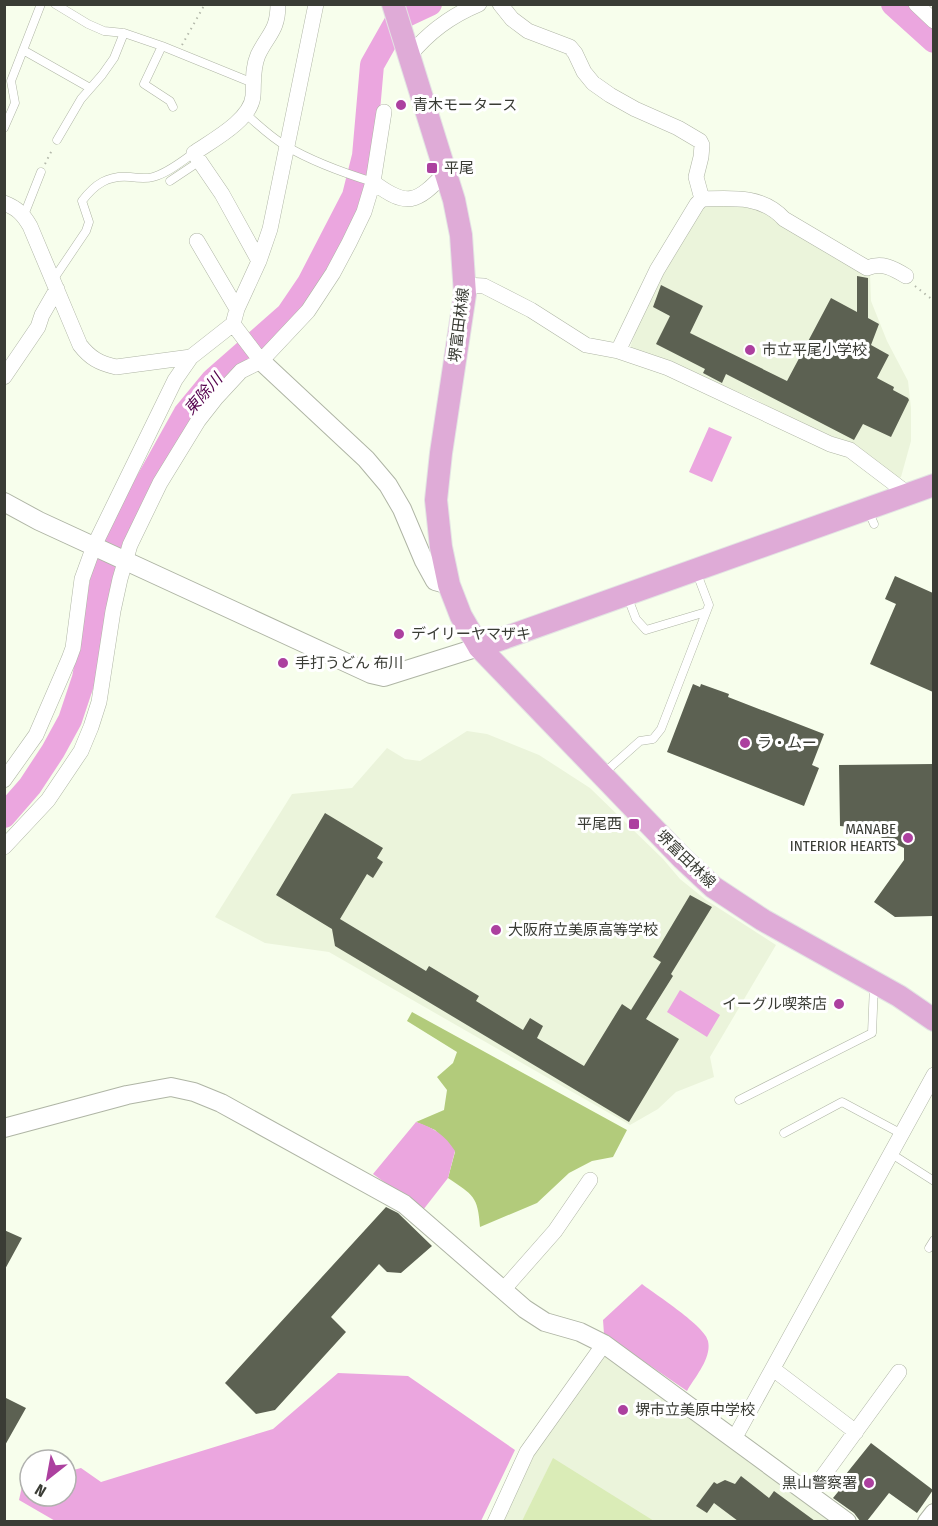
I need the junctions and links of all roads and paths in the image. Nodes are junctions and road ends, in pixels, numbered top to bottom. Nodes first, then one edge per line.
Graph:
1 (41, 4) edge
2 (55, 4) edge
3 (205, 4) edge
4 (278, 4) edge
5 (316, 4) edge
6 (479, 4) edge
7 (500, 4) edge
8 (916, 4) edge
9 (393, 5) edge
10 (933, 21) edge
11 (124, 33) junction
12 (162, 46) junction
13 (23, 50) junction
14 (178, 52) junction
15 (408, 53) junction
16 (8, 79) edge
17 (253, 83) junction
18 (90, 88) junction
19 (173, 107) dead end
20 (384, 112) dead end
21 (246, 114) junction
22 (4, 128) edge
23 (57, 140) joint
24 (287, 147) junction
25 (197, 157) junction
26 (41, 172) joint
27 (444, 172) junction
28 (170, 181) dead end
29 (372, 182) junction
30 (702, 199) junction
31 (4, 202) edge
32 (24, 215) junction
33 (197, 241) dead end
34 (259, 261) junction
35 (906, 276) joint
36 (55, 285) junction
37 (465, 285) junction
38 (933, 301) edge
39 (237, 309) junction
40 (235, 327) junction
41 (618, 351) junction
42 (259, 356) junction
43 (191, 357) junction
44 (4, 377) edge
45 (933, 485) edge
46 (908, 494) junction
47 (4, 502) edge
48 (96, 547) junction
49 (123, 559) junction
50 (695, 570) junction
51 (448, 585) junction
52 (626, 594) junction
53 (706, 612) junction
54 (479, 647) junction
55 (602, 774) junction
56 (4, 780) edge
57 (4, 847) edge
58 (874, 981) junction
59 (933, 1020) edge
60 (933, 1076) edge
61 (739, 1100) dead end
62 (4, 1128) edge
63 (784, 1133) dead end
64 (900, 1133) junction
65 (890, 1153) junction
66 (590, 1180) dead end
67 (933, 1181) edge
68 (933, 1240) edge
69 (929, 1248) dead end
70 (503, 1290) junction
71 (604, 1344) junction
72 (773, 1369) junction
73 (899, 1372) dead end
74 (856, 1432) junction
75 (734, 1439) junction
76 (810, 1494) junction
77 (933, 1513) edge
78 (495, 1521) edge
79 (847, 1521) edge
80 (927, 1521) edge

1 - 13 lane
2 - 11 lane
3 - 14 path
4 - 17 street
5 - 24 street
6 - 15 street
7 - 30 street
8 - 10 street
9 - 15 main road, 堺富田林線
11 - 12 lane
11 - 18 lane
12 - 14 lane
12 - 19 lane
13 - 16 lane
13 - 18 lane
14 - 17 lane
15 - 27 main road, 堺富田林線
16 - 22 lane
17 - 21 street
18 - 23 lane
20 - 29 street
21 - 24 lane
21 - 25 street
23 - 26 path
24 - 29 lane
24 - 34 street
25 - 28 lane
25 - 34 street
25 - 36 lane
26 - 32 lane
27 - 29 street
27 - 37 main road, 堺富田林線
29 - 42 street
30 - 35 street
30 - 41 street
31 - 32 street
32 - 36 street
33 - 39 street
34 - 39 street
35 - 38 path
36 - 43 street
36 - 44 street
37 - 41 street
37 - 51 main road, 堺富田林線
39 - 40 street
40 - 42 street
40 - 43 street
41 - 46 street
42 - 49 street
42 - 51 street
43 - 48 street
45 - 46 main road
46 - 50 main road
47 - 48 street
48 - 49 street
48 - 56 street
49 - 54 street
49 - 57 street
50 - 52 main road
50 - 53 lane
51 - 54 main road, 堺富田林線
52 - 53 lane
52 - 54 main road
53 - 55 lane
54 - 55 main road, 堺富田林線
55 - 58 main road, 堺富田林線
58 - 59 main road, 堺富田林線
58 - 61 lane
60 - 64 street
62 - 70 street
63 - 64 lane
64 - 65 street
65 - 67 lane
65 - 72 street
66 - 70 street
68 - 69 lane
70 - 71 street
71 - 75 street
71 - 78 street
72 - 74 street
72 - 75 street
73 - 74 street
74 - 76 street
75 - 76 street
76 - 79 street
77 - 80 street

